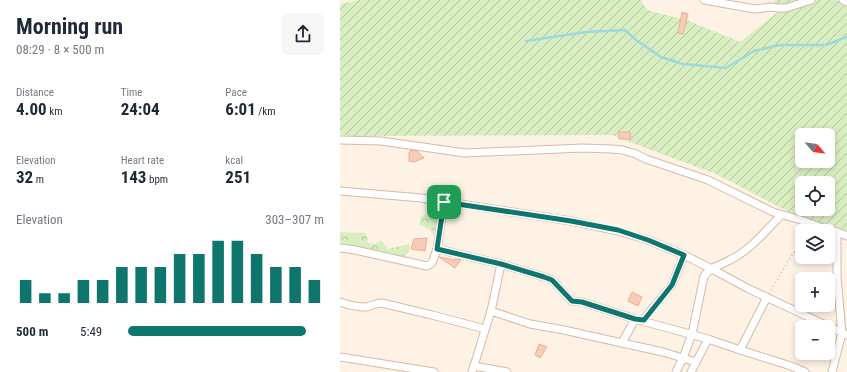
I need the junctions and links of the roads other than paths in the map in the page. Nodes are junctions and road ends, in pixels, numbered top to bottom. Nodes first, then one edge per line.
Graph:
1 (704, 0) edge
2 (734, 0) edge
3 (811, 0) edge
4 (843, 0) edge
5 (847, 2) edge
6 (741, 6) junction
7 (340, 140) edge
8 (340, 191) edge
9 (444, 202) junction
10 (781, 215) junction
11 (837, 232) junction
12 (847, 236) edge
13 (340, 248) edge
14 (437, 249) junction
15 (684, 255) junction
16 (501, 264) junction
17 (712, 268) junction
18 (767, 297) junction
19 (340, 302) edge
20 (491, 311) junction
21 (635, 319) junction
22 (644, 320) junction
23 (485, 329) junction
24 (692, 334) junction
25 (844, 334) edge
26 (708, 339) junction
27 (622, 343) junction
28 (740, 350) junction
29 (340, 357) edge
30 (683, 358) junction
31 (696, 362) junction
32 (473, 369) edge
33 (791, 369) edge
34 (412, 370) edge
35 (434, 372) edge
36 (507, 372) edge
37 (676, 372) edge
38 (691, 372) edge
39 (805, 372) edge
40 (832, 372) edge

1 - 6 street
2 - 6 street
3 - 6 street
4 - 5 street
7 - 10 street
8 - 9 street
9 - 14 street
9 - 15 street
10 - 11 street
10 - 17 street
11 - 12 street
11 - 25 street
13 - 14 street
14 - 16 street
15 - 17 street
15 - 22 street
16 - 20 street
16 - 21 street
17 - 18 street
17 - 24 street
18 - 25 street
18 - 28 street
19 - 23 street
20 - 23 street
20 - 27 street
21 - 22 street
21 - 27 street
22 - 24 street
23 - 32 street
24 - 26 street
24 - 30 street
25 - 40 street
26 - 28 street
26 - 31 street
27 - 30 street
28 - 33 street
29 - 34 street
30 - 31 street
30 - 37 street
31 - 38 street
32 - 36 street
33 - 39 street
34 - 35 street

